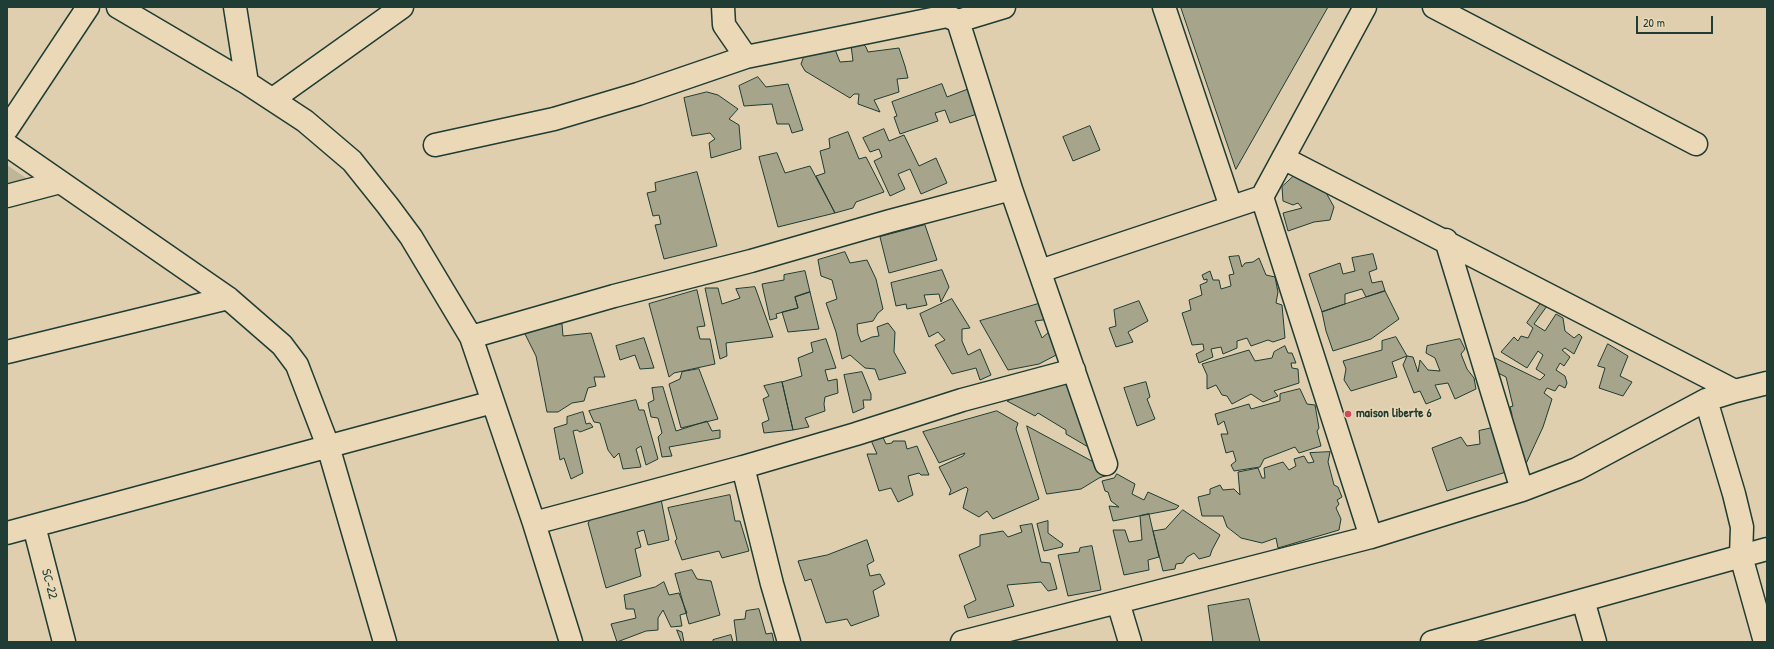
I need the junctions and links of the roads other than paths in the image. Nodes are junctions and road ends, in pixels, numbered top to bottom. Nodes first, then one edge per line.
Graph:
1 (88, 7) edge
2 (118, 7) edge
3 (235, 7) edge
4 (402, 7) edge
5 (723, 7) edge
6 (1004, 7) edge
7 (1164, 7) edge
8 (1365, 7) edge
9 (1434, 7) edge
10 (958, 21) junction
11 (746, 57) junction
12 (247, 83) junction
13 (273, 99) junction
14 (7, 129) edge
15 (1696, 144) dead end
16 (7, 145) edge
17 (435, 145) dead end
18 (1284, 158) junction
19 (60, 182) junction
20 (1011, 189) junction
21 (7, 196) edge
22 (1262, 197) junction
23 (1231, 207) junction
24 (1446, 240) junction
25 (1040, 271) junction
26 (228, 298) junction
27 (471, 337) junction
28 (7, 352) edge
29 (1074, 370) junction
30 (1767, 383) edge
31 (1734, 391) junction
32 (1706, 400) junction
33 (493, 402) junction
34 (328, 446) junction
35 (1106, 464) dead end
36 (743, 467) junction
37 (1522, 490) junction
38 (534, 523) junction
39 (34, 526) junction
40 (7, 533) edge
41 (1371, 537) junction
42 (1767, 549) edge
43 (1741, 556) junction
44 (1583, 600) junction
45 (1118, 602) junction
46 (64, 642) edge
47 (385, 642) edge
48 (571, 642) edge
49 (790, 642) edge
50 (962, 642) edge
51 (1130, 642) edge
52 (1432, 642) edge
53 (1595, 642) edge
54 (1765, 642) edge

1 - 14 street
2 - 12 street
3 - 12 street
4 - 13 street
5 - 11 street
6 - 10 street
7 - 23 street
8 - 18 street
9 - 15 street
10 - 11 street
10 - 20 street
11 - 17 street
12 - 13 street
13 - 27 street
16 - 19 street
18 - 22 street
18 - 24 street
19 - 21 street
19 - 26 street
20 - 25 street
20 - 27 street
22 - 23 street
22 - 41 street
23 - 25 street
24 - 31 street
24 - 37 street
25 - 29 street
26 - 28 street
26 - 34 street
27 - 33 street
29 - 35 street
29 - 36 street
30 - 31 street
31 - 32 street
32 - 37 street
32 - 43 street
33 - 34 street
33 - 38 street
34 - 39 street
34 - 47 street
36 - 38 street
36 - 49 street
37 - 41 street
38 - 48 street
39 - 40 street
39 - 46 street, SC-22
41 - 45 street
42 - 43 street
43 - 44 street
43 - 54 street
44 - 52 street
44 - 53 street
45 - 50 street
45 - 51 street

